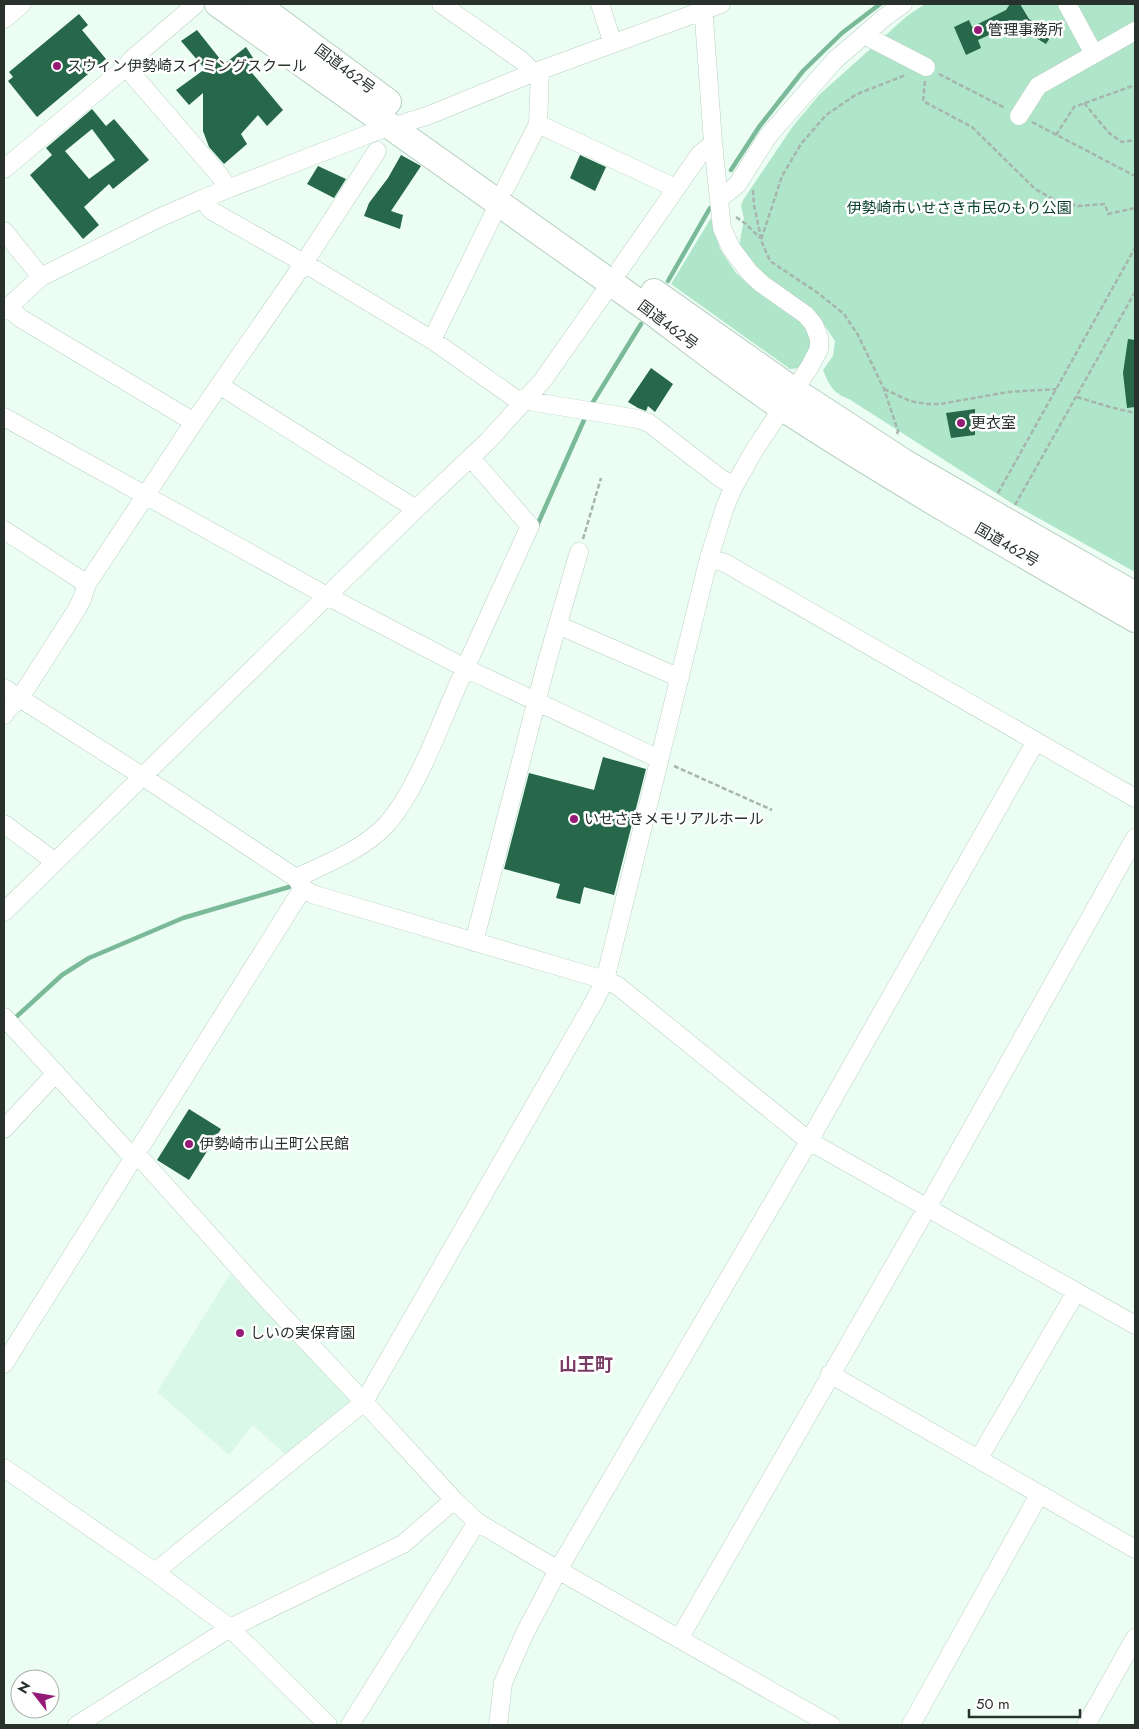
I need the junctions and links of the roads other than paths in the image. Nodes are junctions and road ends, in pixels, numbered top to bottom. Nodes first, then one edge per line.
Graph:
1 (22, 4) edge
2 (441, 4) edge
3 (600, 4) edge
4 (721, 4) edge
5 (902, 4) edge
6 (1067, 4) edge
7 (207, 5) edge
8 (261, 5) edge
9 (703, 7) edge
10 (4, 19) edge
11 (1135, 31) edge
12 (864, 35) junction
13 (612, 44) junction
14 (1094, 54) junction
15 (126, 67) junction
16 (926, 68) road end
17 (536, 73) junction
18 (1019, 116) dead end
19 (403, 123) junction
20 (538, 124) junction
21 (713, 144) junction
22 (377, 151) dead end
23 (4, 169) edge
24 (228, 189) junction
25 (675, 190) junction
26 (502, 195) junction
27 (202, 199) junction
28 (719, 199) junction
29 (4, 231) edge
30 (304, 263) junction
31 (616, 276) junction
32 (41, 277) junction
33 (6, 309) edge
34 (432, 340) junction
35 (219, 385) junction
36 (788, 399) junction
37 (526, 401) junction
38 (4, 417) edge
39 (194, 422) junction
40 (471, 458) junction
41 (734, 486) junction
42 (145, 496) junction
43 (416, 509) junction
44 (4, 530) edge
45 (579, 552) road end
46 (709, 558) junction
47 (87, 584) junction
48 (327, 596) junction
49 (1135, 596) edge
50 (1135, 619) edge
51 (567, 629) dead end
52 (465, 668) junction
53 (680, 678) junction
54 (4, 688) edge
55 (20, 698) junction
56 (537, 702) junction
57 (4, 715) edge
58 (1036, 741) junction
59 (659, 760) junction
60 (142, 776) junction
61 (1135, 798) edge
62 (4, 824) edge
63 (1135, 838) edge
64 (54, 861) junction
65 (300, 883) junction
66 (4, 912) edge
67 (474, 942) junction
68 (605, 980) junction
69 (4, 1017) edge
70 (56, 1072) junction
71 (4, 1129) edge
72 (809, 1140) junction
73 (136, 1156) junction
74 (927, 1208) junction
75 (1076, 1292) junction
76 (1135, 1325) edge
77 (4, 1364) edge
78 (830, 1374) junction
79 (364, 1402) junction
80 (979, 1458) junction
81 (4, 1468) edge
82 (1039, 1495) junction
83 (454, 1500) junction
84 (477, 1522) junction
85 (1135, 1549) edge
86 (558, 1570) junction
87 (156, 1572) junction
88 (230, 1628) junction
89 (1135, 1638) edge
90 (679, 1639) junction
91 (77, 1725) edge
92 (328, 1725) edge
93 (350, 1725) edge
94 (498, 1725) edge
95 (831, 1725) edge
96 (911, 1725) edge
97 (1086, 1725) edge

1 - 10 street
2 - 17 street
3 - 13 street
4 - 9 street
5 - 12 street
6 - 14 street
7 - 15 street
7 - 19 highway, 国道462号
8 - 19 highway, 国道462号
9 - 13 street
9 - 21 street
11 - 14 street
12 - 16 street
12 - 28 street
13 - 17 street
14 - 18 street
15 - 23 street
15 - 24 street
17 - 19 street
17 - 20 street
19 - 24 street
19 - 26 highway, 国道462号
20 - 25 street
20 - 26 street
21 - 25 street
21 - 28 street
22 - 30 street
24 - 27 street
25 - 31 street
26 - 31 highway, 国道462号
26 - 34 street
27 - 30 street
27 - 32 street
28 - 36 street
29 - 32 street
30 - 34 street
30 - 35 street
31 - 36 highway, 国道462号
31 - 37 street
32 - 33 street
33 - 39 street
34 - 37 street
35 - 39 street
35 - 43 street
36 - 41 street
36 - 49 highway, 国道462号
36 - 50 highway, 国道462号
37 - 40 street
37 - 41 street
38 - 42 street
39 - 42 street
40 - 43 street
40 - 52 street
41 - 46 street
42 - 47 street
42 - 48 street
43 - 48 street
44 - 47 street
45 - 56 street
46 - 53 street
46 - 58 street
47 - 55 street
48 - 52 street
48 - 60 street
51 - 53 street
52 - 56 street
52 - 65 street
53 - 59 street
54 - 55 street
55 - 57 street
55 - 60 street
56 - 59 street
56 - 67 street
58 - 61 street
58 - 72 street
59 - 68 street
60 - 64 street
60 - 65 street
62 - 64 street
63 - 74 street
64 - 66 street
65 - 67 street
65 - 73 street
67 - 68 street
68 - 72 street
68 - 79 street
69 - 70 street
70 - 71 street
70 - 73 street
72 - 74 street
72 - 86 street
73 - 77 street
73 - 79 street
74 - 75 street
74 - 78 street
75 - 76 street
75 - 80 street
78 - 80 street
78 - 90 street
79 - 83 street
79 - 87 street
80 - 82 street
81 - 87 street
82 - 85 street
82 - 96 street
83 - 84 street
83 - 88 street
84 - 86 street
84 - 93 street
86 - 90 street
86 - 94 street
87 - 88 street
88 - 91 street
88 - 92 street
89 - 97 street
90 - 95 street

